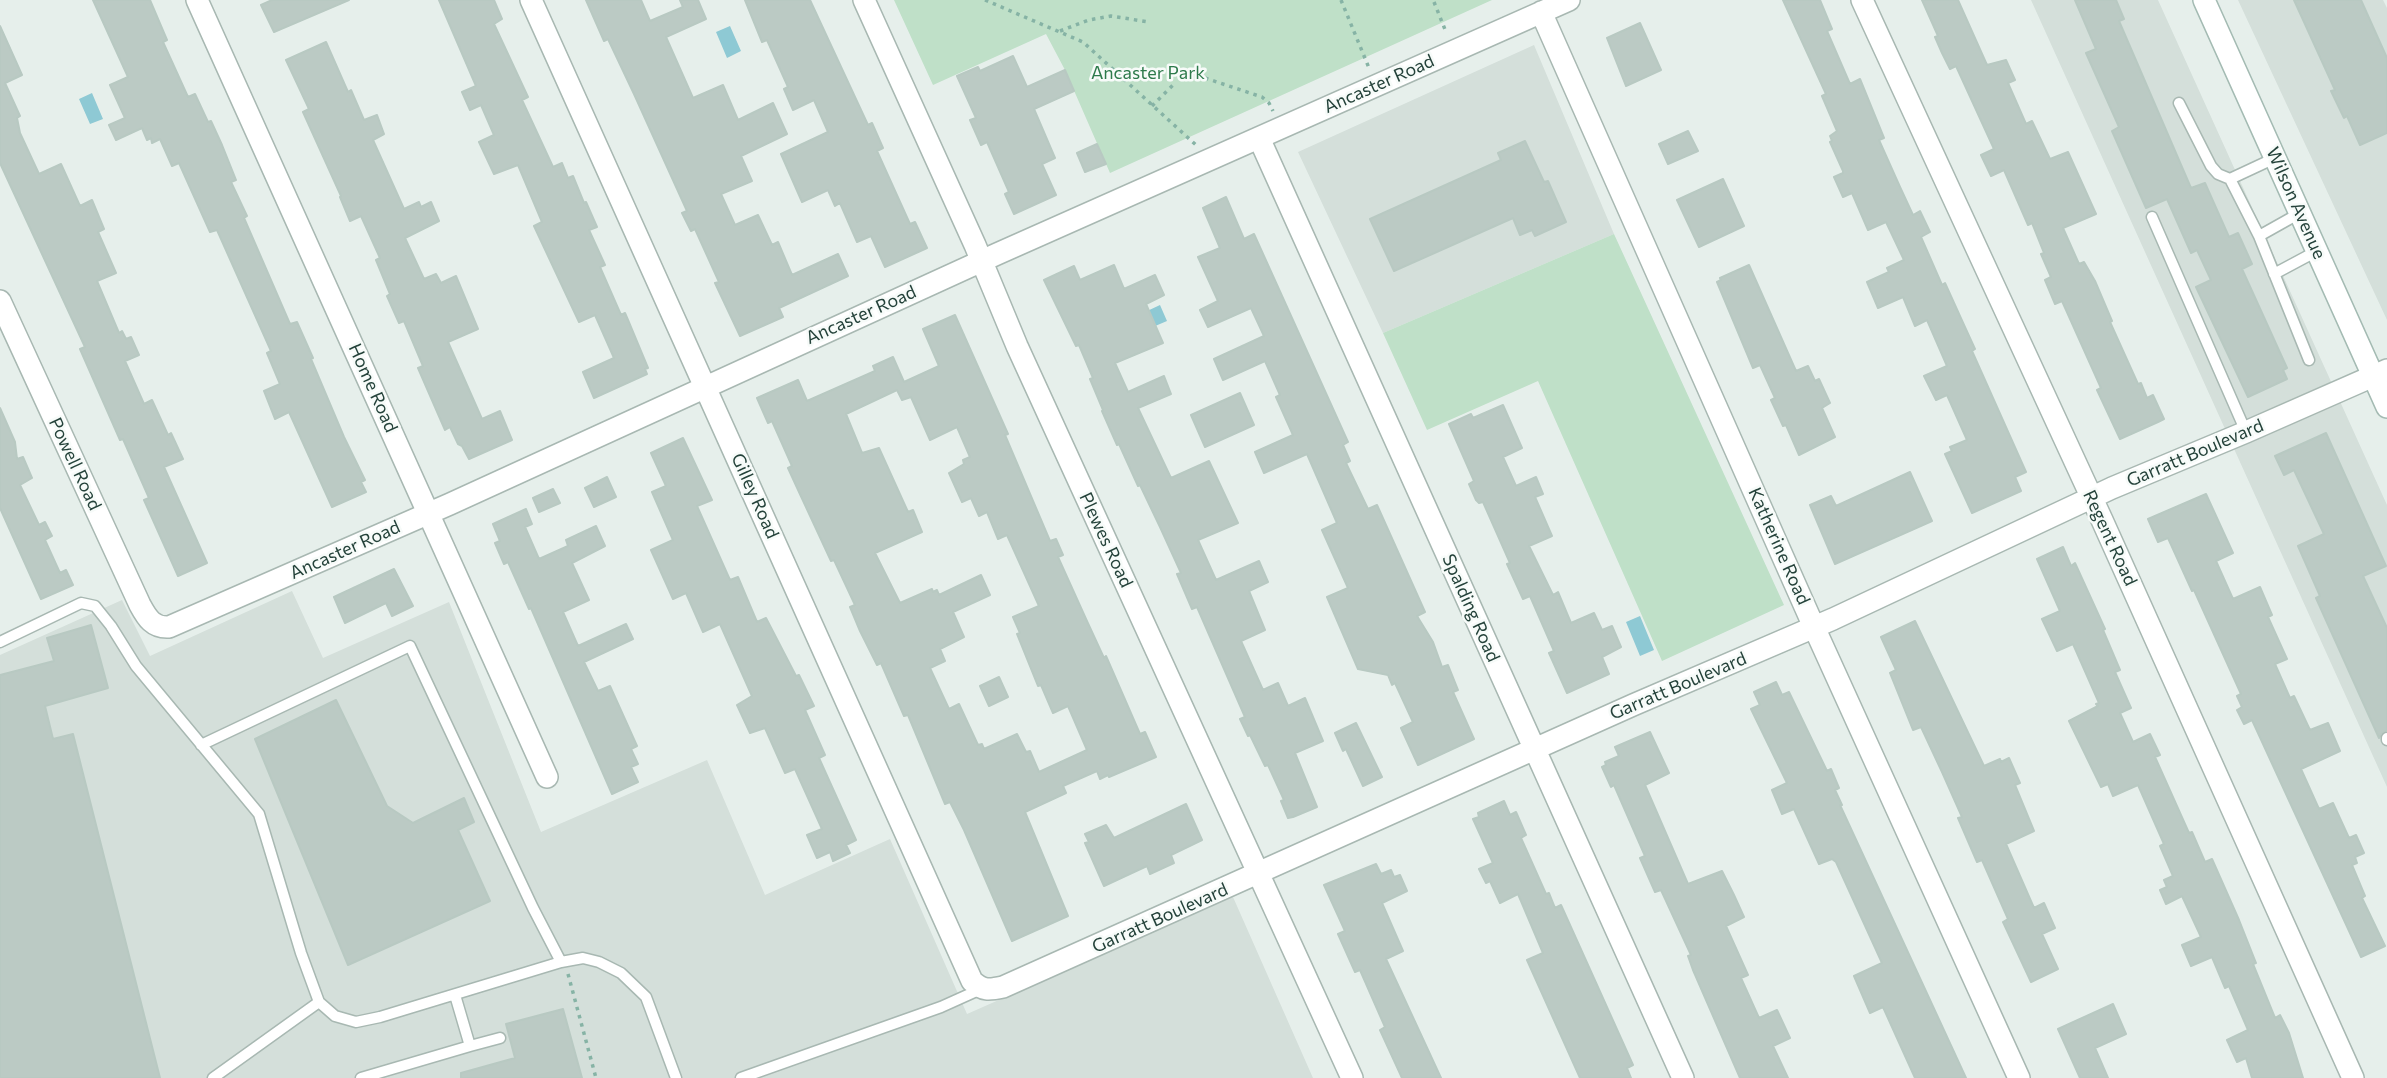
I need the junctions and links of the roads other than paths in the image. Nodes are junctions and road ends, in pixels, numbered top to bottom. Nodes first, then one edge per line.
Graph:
1 (197, 0) edge
2 (531, 0) edge
3 (864, 0) edge
4 (1569, 0) edge
5 (1862, 0) edge
6 (2204, 0) edge
7 (1541, 12) junction
8 (2179, 103) dead end
9 (1259, 138) junction
10 (2275, 158) junction
11 (2230, 179) junction
12 (2300, 213) junction
13 (2152, 217) dead end
14 (2259, 236) junction
15 (2317, 251) junction
16 (981, 262) junction
17 (2274, 274) junction
18 (0, 301) edge
19 (2309, 360) dead end
20 (2380, 372) edge
21 (705, 387) junction
22 (2387, 407) edge
23 (2246, 432) junction
24 (2091, 498) junction
25 (429, 513) junction
26 (154, 625) joint
27 (1814, 627) junction
28 (0, 642) edge
29 (201, 745) junction
30 (1535, 749) junction
31 (547, 777) dead end
32 (1258, 874) junction
33 (563, 962) junction
34 (981, 989) junction
35 (455, 995) junction
36 (319, 1002) junction
37 (500, 1038) dead end
38 (470, 1046) junction
39 (399, 1073) edge
40 (212, 1078) edge
41 (361, 1078) edge
42 (676, 1078) edge
43 (741, 1078) edge
44 (1352, 1078) edge
45 (1683, 1078) edge
46 (2019, 1078) edge
47 (2353, 1078) edge

1 - 25 street, Home Road
2 - 21 street, Gilley Road
3 - 16 street, Plewes Road
4 - 7 street, Ancaster Road
5 - 24 street, Regent Road
6 - 10 street, Wilson Avenue
7 - 9 street, Ancaster Road
7 - 27 street, Katherine Road
8 - 11 lane
9 - 16 street, Ancaster Road
9 - 30 street, Spalding Road
10 - 11 lane
10 - 12 street, Wilson Avenue
11 - 14 lane
12 - 14 lane
12 - 15 street, Wilson Avenue
13 - 23 lane
14 - 17 lane
15 - 17 lane
15 - 20 street, Wilson Avenue
16 - 21 street, Ancaster Road
16 - 32 street, Plewes Road
17 - 19 lane
18 - 26 street, Powell Road
20 - 22 street, Wilson Avenue
20 - 23 street, Garratt Boulevard
21 - 25 street, Ancaster Road
21 - 34 street, Gilley Road
23 - 24 street, Garratt Boulevard
24 - 27 street, Garratt Boulevard
24 - 47 street, Regent Road
25 - 26 street, Ancaster Road
25 - 31 street, Home Road
27 - 30 street, Garratt Boulevard
27 - 46 street, Katherine Road
28 - 29 lane
29 - 33 lane
29 - 36 lane
30 - 32 street, Garratt Boulevard
30 - 45 street, Spalding Road
32 - 34 street, Garratt Boulevard
32 - 44 street, Plewes Road
33 - 35 lane
33 - 42 lane
34 - 43 lane
35 - 36 lane
35 - 38 lane
36 - 40 lane
37 - 38 lane
38 - 39 lane
39 - 41 lane

